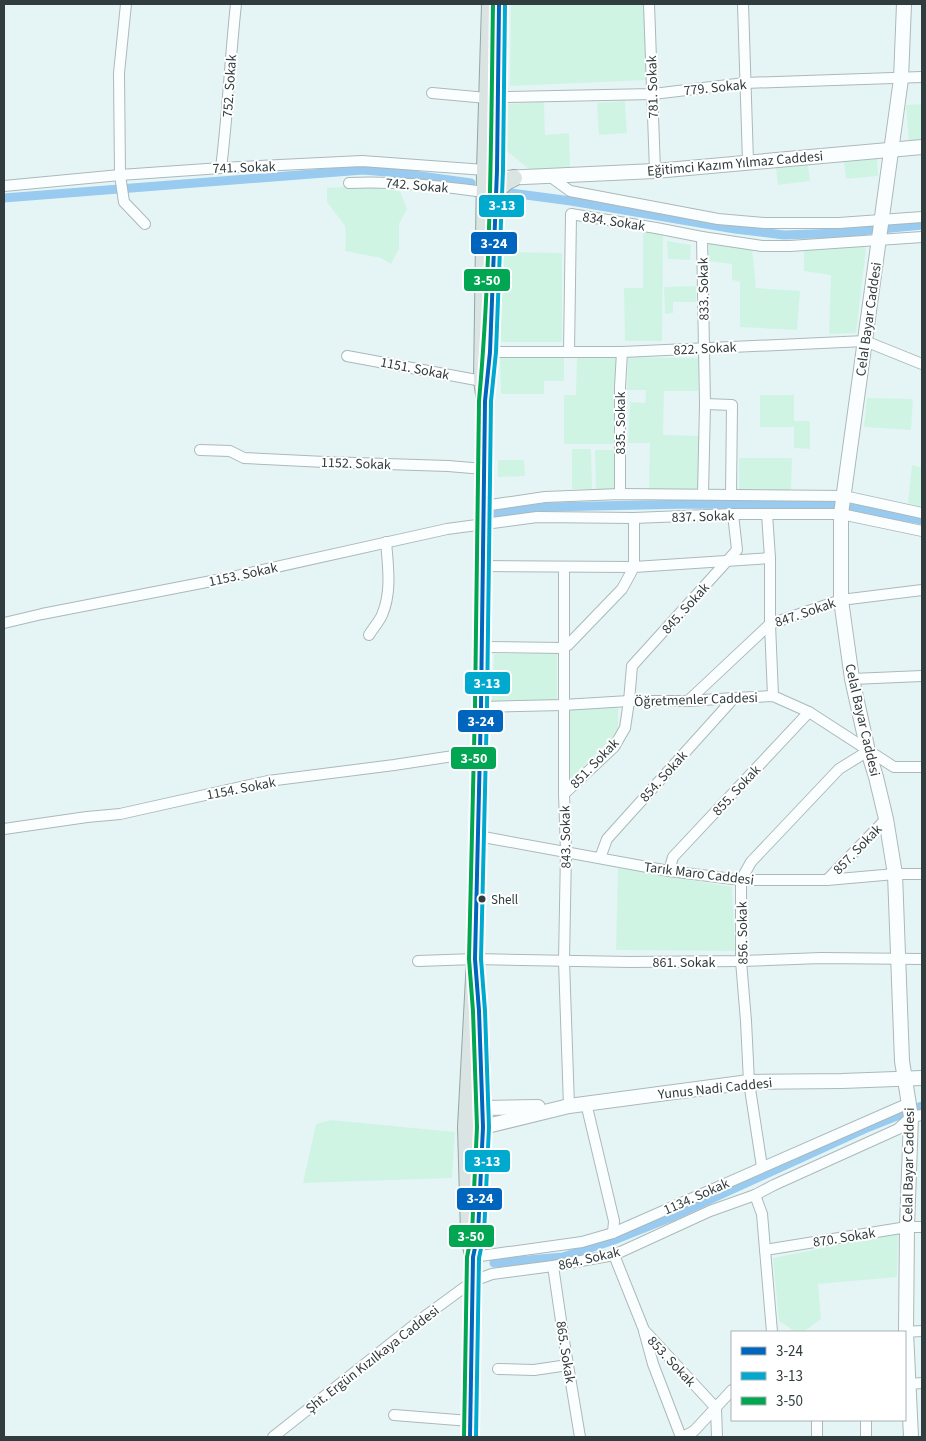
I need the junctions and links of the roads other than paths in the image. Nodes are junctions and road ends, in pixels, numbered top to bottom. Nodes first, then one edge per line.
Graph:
1 (126, 4) edge
2 (236, 4) edge
3 (490, 4) edge
4 (499, 4) edge
5 (649, 4) edge
6 (743, 4) edge
7 (904, 4) edge
8 (922, 77) edge
9 (900, 79) junction
10 (745, 83) junction
11 (432, 93) dead end
12 (653, 94) junction
13 (508, 97) dead end
14 (487, 98) junction
15 (922, 147) edge
16 (890, 149) junction
17 (748, 162) junction
18 (221, 168) junction
19 (655, 171) junction
20 (120, 175) junction
21 (548, 175) junction
22 (514, 178) joint
23 (490, 180) junction
24 (349, 182) dead end
25 (4, 186) edge
26 (922, 217) edge
27 (882, 219) junction
28 (145, 224) dead end
29 (922, 236) edge
30 (702, 237) junction
31 (878, 240) junction
32 (865, 341) junction
33 (704, 348) junction
34 (486, 352) junction
35 (569, 352) junction
36 (622, 352) junction
37 (347, 356) dead end
38 (922, 364) edge
39 (482, 382) junction
40 (484, 401) junction
41 (705, 404) junction
42 (200, 450) dead end
43 (484, 469) junction
44 (620, 494) junction
45 (704, 494) junction
46 (732, 495) junction
47 (844, 496) junction
48 (484, 506) junction
49 (922, 513) edge
50 (732, 514) junction
51 (767, 514) junction
52 (841, 514) junction
53 (634, 518) junction
54 (483, 525) junction
55 (922, 531) edge
56 (386, 542) junction
57 (770, 558) junction
58 (728, 561) junction
59 (482, 566) junction
60 (564, 567) junction
61 (634, 567) junction
62 (922, 590) edge
63 (841, 600) junction
64 (4, 623) edge
65 (770, 624) junction
66 (369, 635) dead end
67 (482, 647) junction
68 (563, 648) junction
69 (922, 676) edge
70 (852, 679) junction
71 (773, 696) junction
72 (734, 698) junction
73 (629, 701) junction
74 (688, 701) junction
75 (564, 705) junction
76 (481, 707) junction
77 (809, 712) junction
78 (868, 751) junction
79 (480, 752) junction
80 (922, 767) edge
81 (564, 794) junction
82 (886, 819) junction
83 (4, 829) edge
84 (478, 836) junction
85 (566, 852) junction
86 (600, 858) junction
87 (669, 871) junction
88 (895, 874) junction
89 (922, 874) edge
90 (741, 880) junction
91 (827, 880) junction
92 (475, 959) junction
93 (897, 959) junction
94 (922, 959) edge
95 (418, 960) dead end
96 (564, 961) junction
97 (741, 962) junction
98 (482, 1077) junction
99 (905, 1078) junction
100 (922, 1078) edge
101 (749, 1082) junction
102 (586, 1103) junction
103 (568, 1106) junction
104 (475, 1108) junction
105 (912, 1111) edge
106 (508, 1114) junction
107 (466, 1127) junction
108 (483, 1127) junction
109 (482, 1154) junction
110 (762, 1167) junction
111 (755, 1195) junction
112 (907, 1227) junction
113 (922, 1227) edge
114 (613, 1233) junction
115 (765, 1250) junction
116 (614, 1255) junction
117 (473, 1257) junction
118 (553, 1266) junction
119 (473, 1281) junction
120 (644, 1330) junction
121 (772, 1331) edge
122 (905, 1331) edge
123 (922, 1331) edge
124 (906, 1332) edge
125 (906, 1337) edge
126 (568, 1365) junction
127 (498, 1369) dead end
128 (916, 1384) edge
129 (731, 1391) edge
130 (716, 1408) junction
131 (394, 1415) dead end
132 (817, 1421) edge
133 (866, 1421) edge
134 (470, 1429) edge
135 (694, 1434) edge
136 (273, 1437) edge
137 (580, 1437) edge
138 (682, 1437) edge
139 (718, 1437) edge
140 (817, 1437) edge
141 (866, 1437) edge
142 (911, 1437) edge

1 - 20 street
2 - 18 street, 752. Sokak
3 - 14 main road
4 - 23 main road
5 - 12 street, 781. Sokak
6 - 10 street
7 - 9 street, Celal Bayar Caddesi
8 - 9 street, 779. Sokak
9 - 10 street, 779. Sokak
9 - 16 street, Celal Bayar Caddesi
10 - 12 street, 779. Sokak
10 - 17 street
11 - 14 street
12 - 13 street, 779. Sokak
12 - 19 street, 781. Sokak
14 - 23 main road
15 - 16 street, Eğitimci Kazım Yılmaz Caddesi
16 - 17 street, Eğitimci Kazım Yılmaz Caddesi
16 - 27 street, Celal Bayar Caddesi
17 - 19 street, Eğitimci Kazım Yılmaz Caddesi
18 - 20 street, 741. Sokak
18 - 23 street, 741. Sokak
19 - 21 street, Eğitimci Kazım Yılmaz Caddesi
20 - 25 street, 741. Sokak
20 - 28 street
21 - 22 street, Eğitimci Kazım Yılmaz Caddesi
21 - 23 street, Eğitimci Kazım Yılmaz Caddesi
21 - 27 street
22 - 23 main road
23 - 24 street, 742. Sokak
23 - 34 main road
26 - 27 street
27 - 31 street, Celal Bayar Caddesi
29 - 31 street
30 - 31 street
30 - 33 street, 833. Sokak
30 - 35 street, 834. Sokak
31 - 32 street, Celal Bayar Caddesi
32 - 33 street, 822. Sokak
32 - 38 street, 822. Sokak
32 - 47 street, Celal Bayar Caddesi
33 - 36 street, 822. Sokak
33 - 41 street, 833. Sokak
34 - 35 street, 822. Sokak
34 - 39 main road
34 - 40 main road
35 - 36 street, 822. Sokak
36 - 44 street, 835. Sokak
37 - 39 street, 1151. Sokak
39 - 40 main road
40 - 43 main road
41 - 45 street, 833. Sokak
41 - 46 street
42 - 43 street, 1152. Sokak
43 - 48 main road
44 - 45 street, 837. Sokak
44 - 48 street, 837. Sokak
45 - 46 street, 837. Sokak
46 - 47 street, 837. Sokak
47 - 49 street, 837. Sokak
47 - 52 street, Celal Bayar Caddesi
48 - 54 main road
50 - 51 street, 837. Sokak
50 - 53 street, 837. Sokak
50 - 58 street, 845. Sokak
51 - 52 street, 837. Sokak
51 - 57 street
52 - 55 street, 837. Sokak
52 - 63 street, Celal Bayar Caddesi
53 - 54 street, 837. Sokak
53 - 61 street
54 - 56 street, 1153. Sokak
54 - 59 main road
56 - 64 street, 1153. Sokak
56 - 66 street
57 - 58 street
57 - 65 street
58 - 61 street
58 - 73 street, 845. Sokak
59 - 60 street
59 - 67 main road
60 - 61 street
60 - 68 street, 843. Sokak
61 - 68 street
62 - 63 street, 847. Sokak
63 - 65 street, 847. Sokak
63 - 70 street, Celal Bayar Caddesi
65 - 71 street
65 - 74 street, 847. Sokak
67 - 68 street
67 - 76 main road
68 - 75 street, 843. Sokak
69 - 70 street
70 - 78 street, Celal Bayar Caddesi
71 - 72 street, Öğretmenler Caddesi
71 - 77 street, Öğretmenler Caddesi
72 - 74 street, Öğretmenler Caddesi
72 - 86 street, 854. Sokak
73 - 74 street, Öğretmenler Caddesi
73 - 75 street, Öğretmenler Caddesi
73 - 81 street, 851. Sokak
75 - 76 street, Öğretmenler Caddesi
75 - 81 street, 843. Sokak
76 - 79 main road
77 - 78 street, Öğretmenler Caddesi
77 - 87 street, 855. Sokak
78 - 80 street, Öğretmenler Caddesi
78 - 82 street, Celal Bayar Caddesi
78 - 90 street
79 - 83 street, 1154. Sokak
79 - 84 main road
81 - 85 street, 843. Sokak
82 - 88 street, Celal Bayar Caddesi
82 - 91 street, 857. Sokak
84 - 85 street, Tarık Maro Caddesi
84 - 92 main road
85 - 86 street, Tarık Maro Caddesi
85 - 96 street, 843. Sokak
86 - 87 street, Tarık Maro Caddesi
87 - 90 street, Tarık Maro Caddesi
88 - 89 street, Tarık Maro Caddesi
88 - 91 street, Tarık Maro Caddesi
88 - 93 street, Celal Bayar Caddesi
90 - 91 street, Tarık Maro Caddesi
90 - 97 street, 856. Sokak
92 - 95 street, 861. Sokak
92 - 96 street, 861. Sokak
92 - 98 main road
92 - 104 main road
93 - 94 street, 861. Sokak
93 - 97 street, 861. Sokak
93 - 99 street, Celal Bayar Caddesi
96 - 97 street, 861. Sokak
96 - 103 street, 843. Sokak
97 - 101 street, 856. Sokak
98 - 104 main road
98 - 106 street
99 - 100 street, Yunus Nadi Caddesi
99 - 101 street, Yunus Nadi Caddesi
99 - 105 street, Celal Bayar Caddesi
101 - 102 street, Yunus Nadi Caddesi
101 - 110 street, 856. Sokak
102 - 103 street, Yunus Nadi Caddesi
102 - 114 street
103 - 106 street, Yunus Nadi Caddesi
104 - 106 street, Yunus Nadi Caddesi
104 - 107 main road
104 - 108 main road
105 - 110 street, 1134. Sokak
105 - 111 street, 864. Sokak
105 - 112 street, Celal Bayar Caddesi
106 - 108 street, Yunus Nadi Caddesi
106 - 109 street
107 - 108 main road
107 - 117 main road
108 - 109 main road
109 - 117 main road
110 - 114 street, 1134. Sokak
111 - 115 street
111 - 116 street, 864. Sokak
112 - 113 street, 870. Sokak
112 - 115 street, 870. Sokak
112 - 122 street, Celal Bayar Caddesi
114 - 117 street, 1134. Sokak
115 - 121 street
116 - 118 street, 864. Sokak
116 - 120 street, 853. Sokak
117 - 119 main road
118 - 119 street, 864. Sokak
118 - 126 street, 865. Sokak
119 - 134 main road
119 - 136 street, Şht. Ergün Kızılkaya Caddesi
120 - 130 street, 853. Sokak
120 - 138 street
123 - 124 street
125 - 128 street, Celal Bayar Caddesi
126 - 127 street
126 - 137 street, 865. Sokak
128 - 142 street, Celal Bayar Caddesi
129 - 130 street
130 - 135 street
130 - 139 street
131 - 134 street
132 - 140 street
133 - 141 street
135 - 138 street

